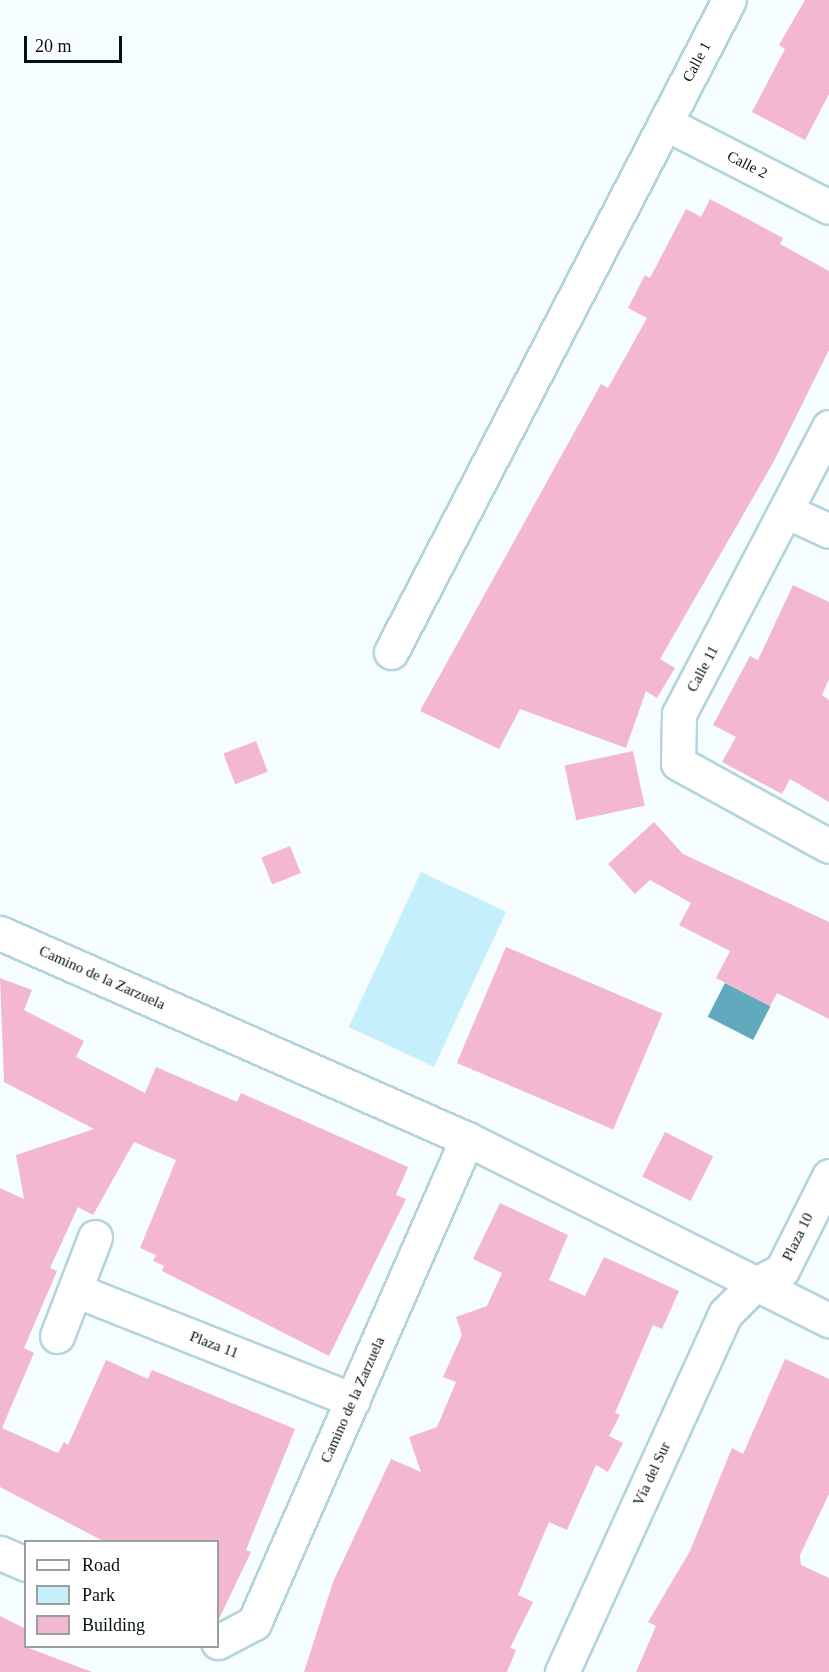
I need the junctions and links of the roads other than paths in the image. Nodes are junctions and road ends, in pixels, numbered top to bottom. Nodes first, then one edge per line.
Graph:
1 (729, 0) edge
2 (665, 123) junction
3 (829, 207) edge
4 (829, 427) edge
5 (786, 511) junction
6 (829, 531) edge
7 (392, 652) dead end
8 (829, 846) edge
9 (0, 933) edge
10 (467, 1139) junction
11 (829, 1176) edge
12 (95, 1237) dead end
13 (754, 1285) junction
14 (75, 1290) junction
15 (829, 1320) edge
16 (57, 1336) dead end
17 (353, 1400) junction
18 (0, 1553) edge
19 (24, 1563) edge
20 (219, 1641) edge
21 (562, 1672) edge

1 - 2 street, Calle 1
2 - 3 street, Calle 2
2 - 7 street, Calle 1
4 - 5 street, Calle 11
5 - 6 street
5 - 8 street, Calle 11
9 - 10 street, Camino de la Zarzuela
10 - 13 street, Camino de la Zarzuela
10 - 17 street, Camino de la Zarzuela
11 - 13 street, Plaza 10
12 - 14 street
13 - 15 street, Camino de la Zarzuela
13 - 21 street, Vía del Sur
14 - 16 street
14 - 17 street, Plaza 11
17 - 20 street, Camino de la Zarzuela
18 - 19 street

